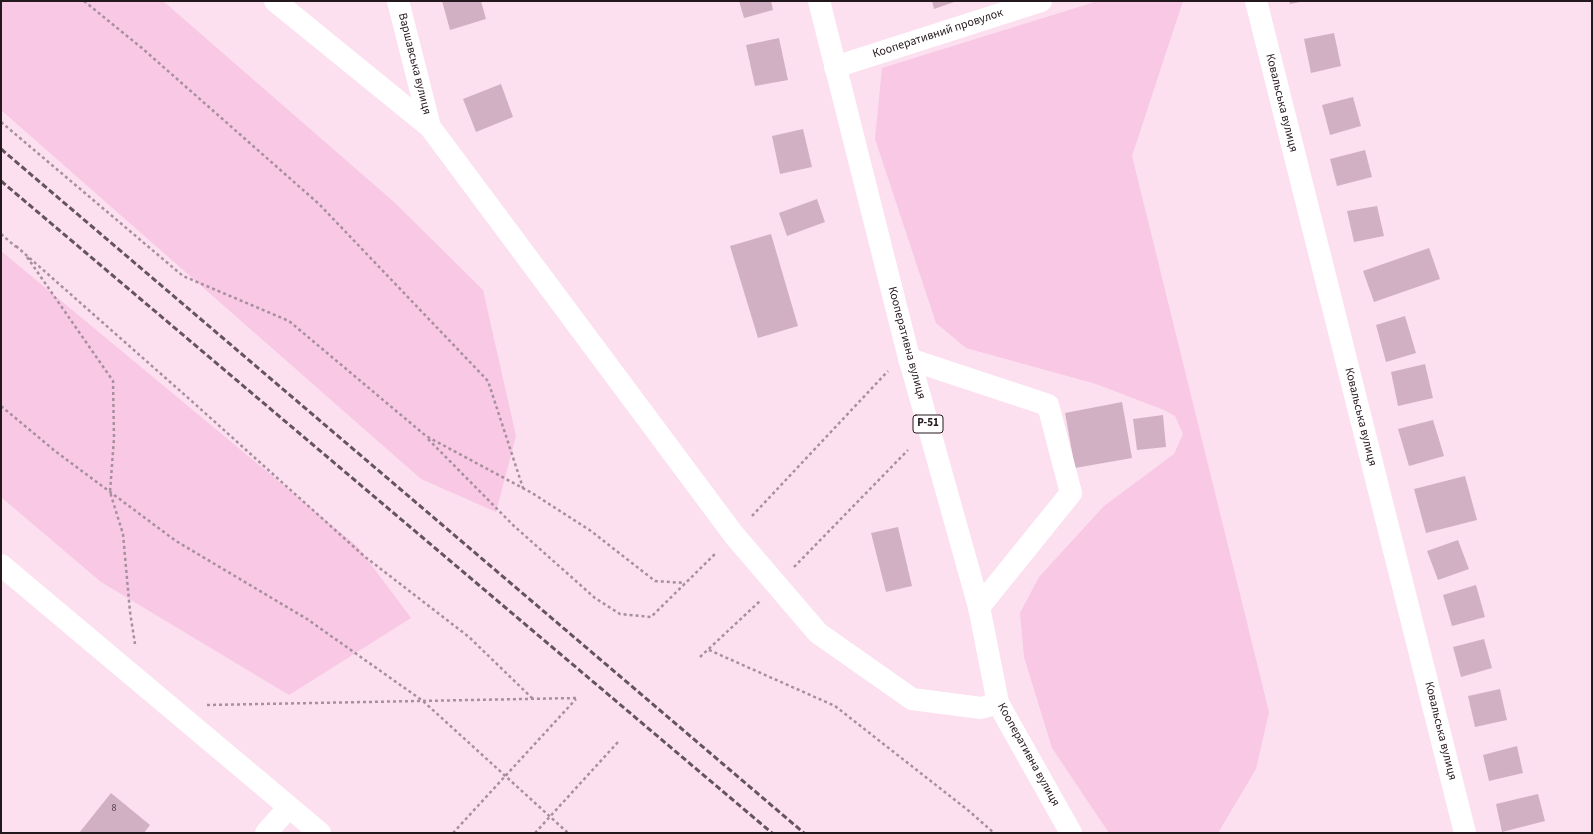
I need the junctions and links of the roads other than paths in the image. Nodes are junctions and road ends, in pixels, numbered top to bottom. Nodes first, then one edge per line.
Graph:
1 (275, 1) edge
2 (398, 1) edge
3 (818, 1) edge
4 (1041, 1) edge
5 (1256, 1) edge
6 (835, 67) junction
7 (430, 127) junction
8 (908, 354) junction
9 (1, 565) edge
10 (979, 607) junction
11 (998, 703) junction
12 (289, 807) junction
13 (266, 833) edge
14 (320, 833) edge
15 (1071, 833) edge
16 (1465, 833) edge

1 - 7 street
2 - 7 street, Варшавська вулиця
3 - 6 street, Кооперативна вулиця / Р-51
4 - 6 street, Кооперативний провулок
5 - 16 street, Ковальська вулиця
6 - 8 street, Кооперативна вулиця / Р-51
7 - 11 street
8 - 10 street, Кооперативна вулиця / Р-51
8 - 10 street
9 - 12 street
10 - 11 street, Кооперативна вулиця / Р-51
11 - 15 street, Кооперативна вулиця / Р-51
12 - 13 street
12 - 14 street

